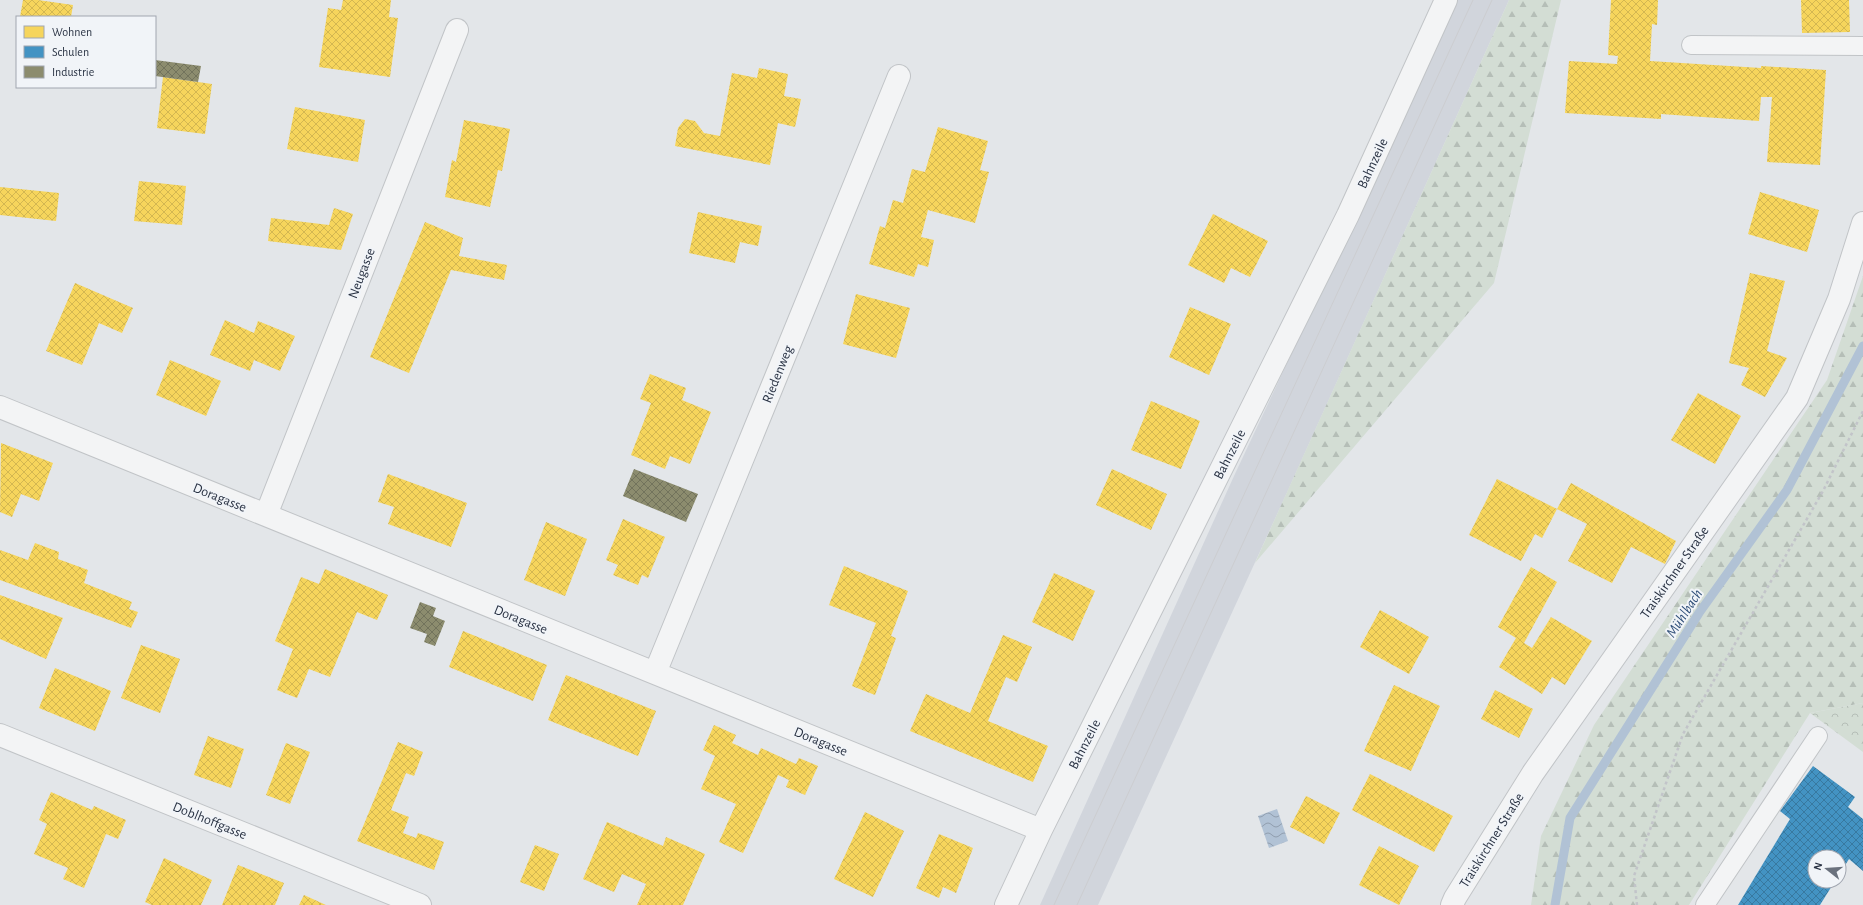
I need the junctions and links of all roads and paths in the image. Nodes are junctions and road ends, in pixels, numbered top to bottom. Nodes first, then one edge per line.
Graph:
1 (1446, 0) edge
2 (457, 30) dead end
3 (1691, 45) dead end
4 (1863, 46) edge
5 (899, 76) dead end
6 (1863, 223) edge
7 (0, 407) edge
8 (1863, 411) edge
9 (266, 515) junction
10 (654, 673) junction
11 (0, 735) edge
12 (1818, 736) dead end
13 (1041, 830) junction
14 (420, 905) edge
15 (1006, 905) edge
16 (1452, 905) edge
17 (1637, 905) edge
18 (1705, 905) edge

1 - 13 street, Bahnzeile
2 - 9 street, Neugasse
3 - 4 lane
5 - 10 street, Riedenweg
6 - 16 street, Traiskirchner Straße
7 - 9 street, Doragasse
8 - 17 path
9 - 10 street, Doragasse
10 - 13 street, Doragasse
11 - 14 street, Doblhoffgasse
12 - 18 lane
13 - 15 street, Bahnzeile

